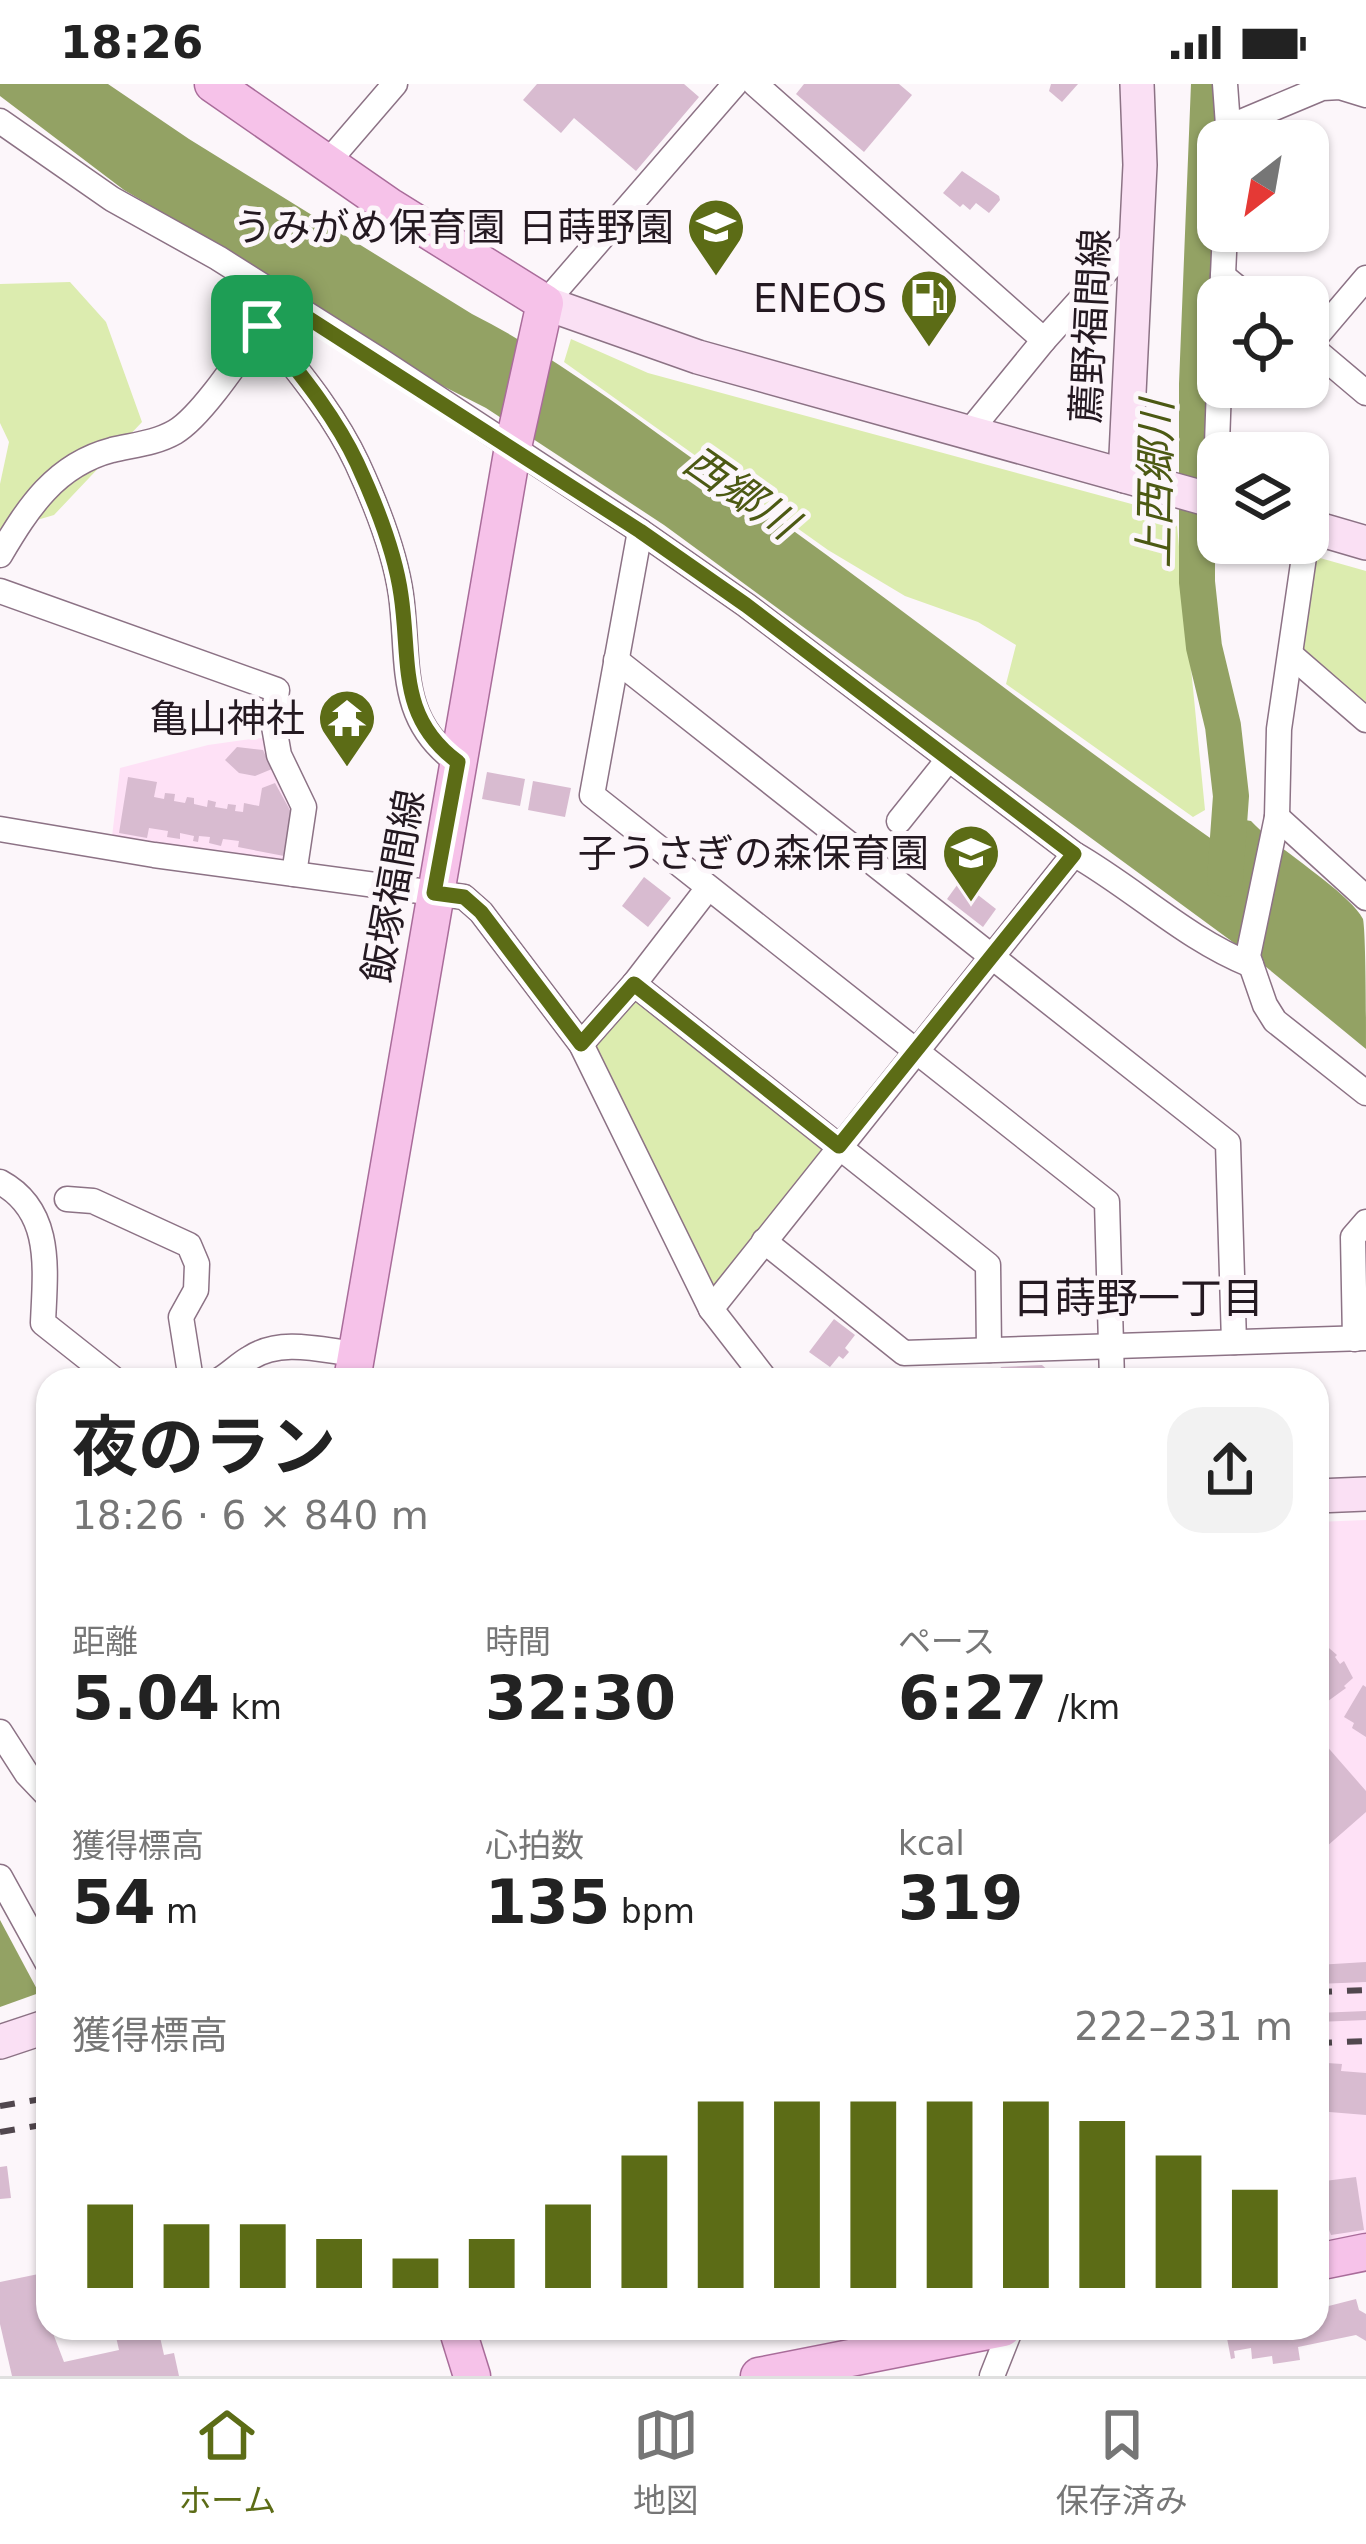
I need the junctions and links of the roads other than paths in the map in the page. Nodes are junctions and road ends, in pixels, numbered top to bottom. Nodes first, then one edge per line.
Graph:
1 (214, 84) edge
2 (395, 84) edge
3 (734, 84) edge
4 (755, 84) edge
5 (1137, 84) edge
6 (1225, 84) edge
7 (1322, 86) edge
8 (1366, 95) edge
9 (1228, 120) edge
10 (1256, 120) edge
11 (0, 121) edge
12 (327, 163) junction
13 (1137, 237) junction
14 (1366, 278) edge
15 (280, 300) junction
16 (545, 303) junction
17 (1329, 321) edge
18 (262, 326) junction
19 (1044, 340) junction
20 (1329, 361) edge
21 (1366, 393) edge
22 (969, 432) junction
23 (514, 439) junction
24 (1125, 476) junction
25 (1197, 496) edge
26 (640, 531) junction
27 (1329, 533) edge
28 (1366, 543) edge
29 (0, 555) edge
30 (1303, 564) edge
31 (0, 591) edge
32 (1291, 655) junction
33 (616, 660) junction
34 (1366, 720) edge
35 (947, 761) junction
36 (458, 762) junction
37 (899, 821) dead end
38 (1275, 827) junction
39 (0, 829) edge
40 (1074, 854) junction
41 (294, 874) junction
42 (708, 887) junction
43 (434, 893) junction
44 (1366, 898) edge
45 (991, 957) junction
46 (1250, 961) junction
47 (634, 984) junction
48 (581, 1044) junction
49 (915, 1052) junction
50 (1366, 1093) edge
51 (839, 1146) junction
52 (0, 1182) edge
53 (67, 1199) dead end
54 (1366, 1222) edge
55 (764, 1241) junction
56 (711, 1309) junction
57 (1360, 1338) edge
58 (1234, 1342) junction
59 (1111, 1346) junction
60 (989, 1350) junction
61 (353, 1367) edge
62 (100, 1368) edge
63 (189, 1368) edge
64 (235, 1368) edge
65 (750, 1368) edge
66 (1112, 1368) edge
67 (1366, 1494) edge
68 (1329, 1496) edge
69 (0, 1732) edge
70 (36, 1783) edge
71 (0, 1877) edge
72 (36, 1942) edge
73 (36, 2030) edge
74 (0, 2042) edge
75 (461, 2340) edge
76 (946, 2340) edge
77 (1003, 2340) edge
78 (774, 2374) edge
79 (472, 2376) edge
80 (992, 2376) edge

1 - 12 main road
2 - 12 street
3 - 16 street
4 - 19 street
5 - 13 street, 薦野福間線
6 - 9 street
7 - 8 street
7 - 10 street
11 - 15 street
12 - 16 main road
13 - 19 street
13 - 24 street, 薦野福間線
14 - 17 street
15 - 18 street
15 - 23 street
16 - 22 street
16 - 23 main road, 飯塚福間線
18 - 29 street
18 - 36 street
19 - 22 street
20 - 21 street
22 - 24 street
23 - 26 street
23 - 36 main road, 飯塚福間線
24 - 25 street, 薦野福間線
26 - 33 street
26 - 35 street
27 - 28 street
30 - 32 street
31 - 41 street
32 - 34 street
32 - 38 street
33 - 42 street
33 - 45 street
35 - 37 street
35 - 40 street
36 - 43 main road, 飯塚福間線
38 - 44 street
38 - 46 street
39 - 41 street
40 - 45 street
40 - 46 street
41 - 43 street
42 - 47 street
42 - 49 street
43 - 48 street
43 - 61 main road, 飯塚福間線
45 - 49 street
45 - 58 street
46 - 50 street
47 - 48 street
47 - 51 street
48 - 56 street
49 - 51 street
49 - 59 street
51 - 55 street
51 - 60 street
52 - 62 street
53 - 63 street
54 - 57 street
55 - 56 street
55 - 60 street
56 - 65 street
57 - 58 street
58 - 59 street
59 - 60 street
59 - 66 street
61 - 64 street
67 - 68 street
69 - 70 street
71 - 72 street
73 - 74 street
75 - 79 main road
76 - 78 main road
77 - 80 street

